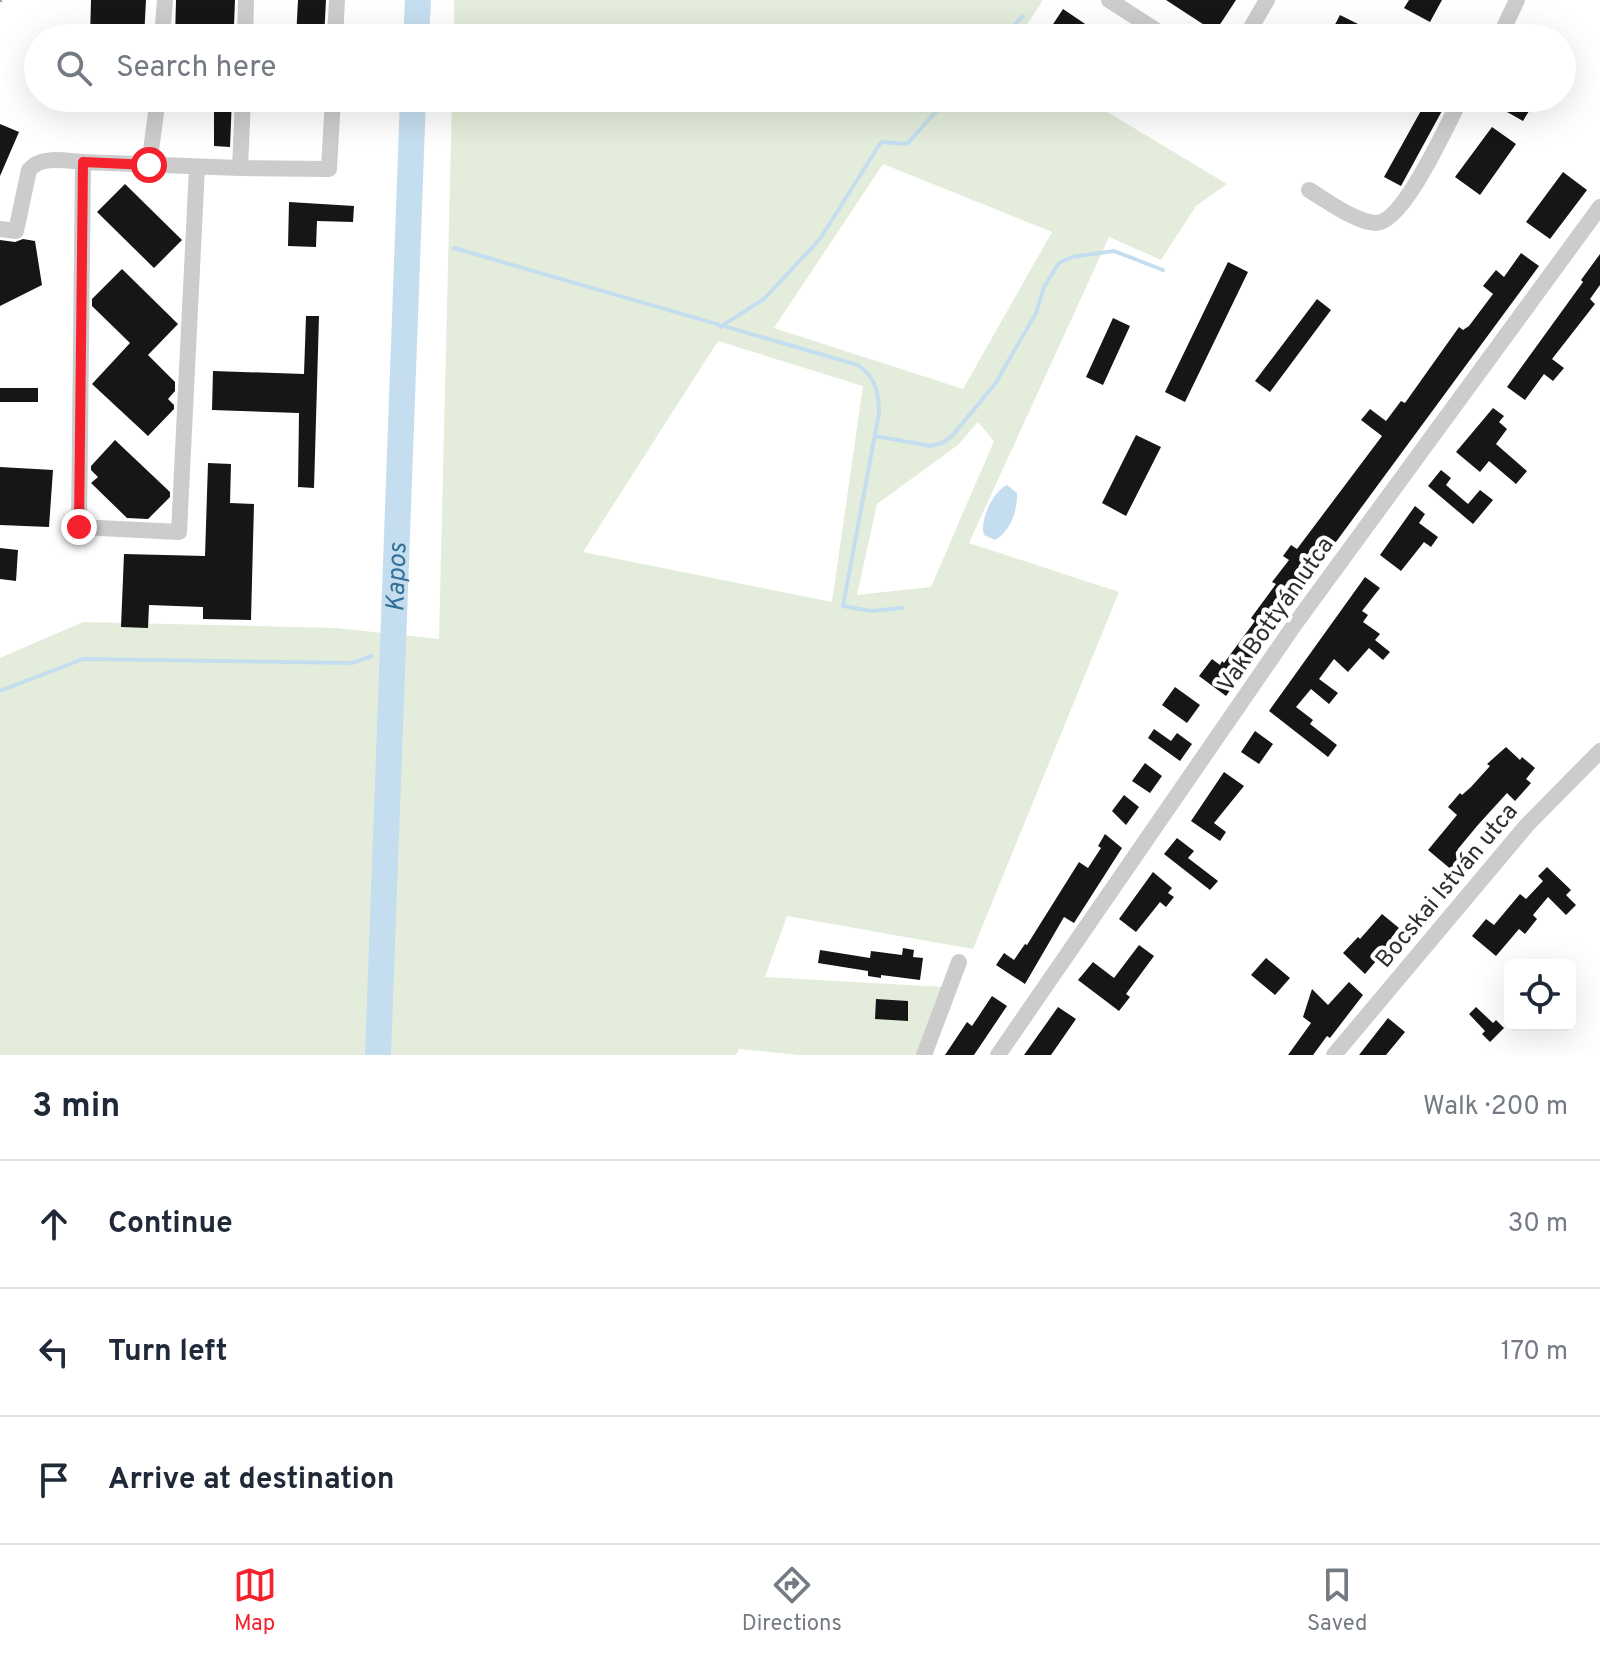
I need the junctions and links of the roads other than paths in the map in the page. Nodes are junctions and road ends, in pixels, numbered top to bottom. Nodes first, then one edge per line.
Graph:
1 (165, 0) edge
2 (246, 0) edge
3 (337, 0) edge
4 (1109, 0) edge
5 (1267, 0) edge
6 (1517, 0) edge
7 (163, 24) edge
8 (245, 24) edge
9 (336, 24) edge
10 (1146, 24) edge
11 (1253, 24) edge
12 (1506, 24) edge
13 (156, 112) edge
14 (242, 112) edge
15 (332, 112) edge
16 (1453, 112) edge
17 (83, 162) junction
18 (149, 165) junction
19 (197, 167) junction
20 (240, 168) junction
21 (1309, 190) dead end
22 (1600, 207) edge
23 (0, 229) edge
24 (1600, 751) edge
25 (959, 962) dead end
26 (1002, 1052) edge
27 (924, 1055) edge
28 (1334, 1055) edge

1 - 7 street
2 - 8 street
3 - 9 street
4 - 10 street
5 - 11 street
6 - 12 street
13 - 18 street
14 - 20 street
15 - 20 street
16 - 21 street
17 - 18 street
17 - 19 street
17 - 23 street
18 - 19 street
19 - 20 street
22 - 26 street, Vak Bottyán utca
24 - 28 street, Bocskai István utca
25 - 27 street

